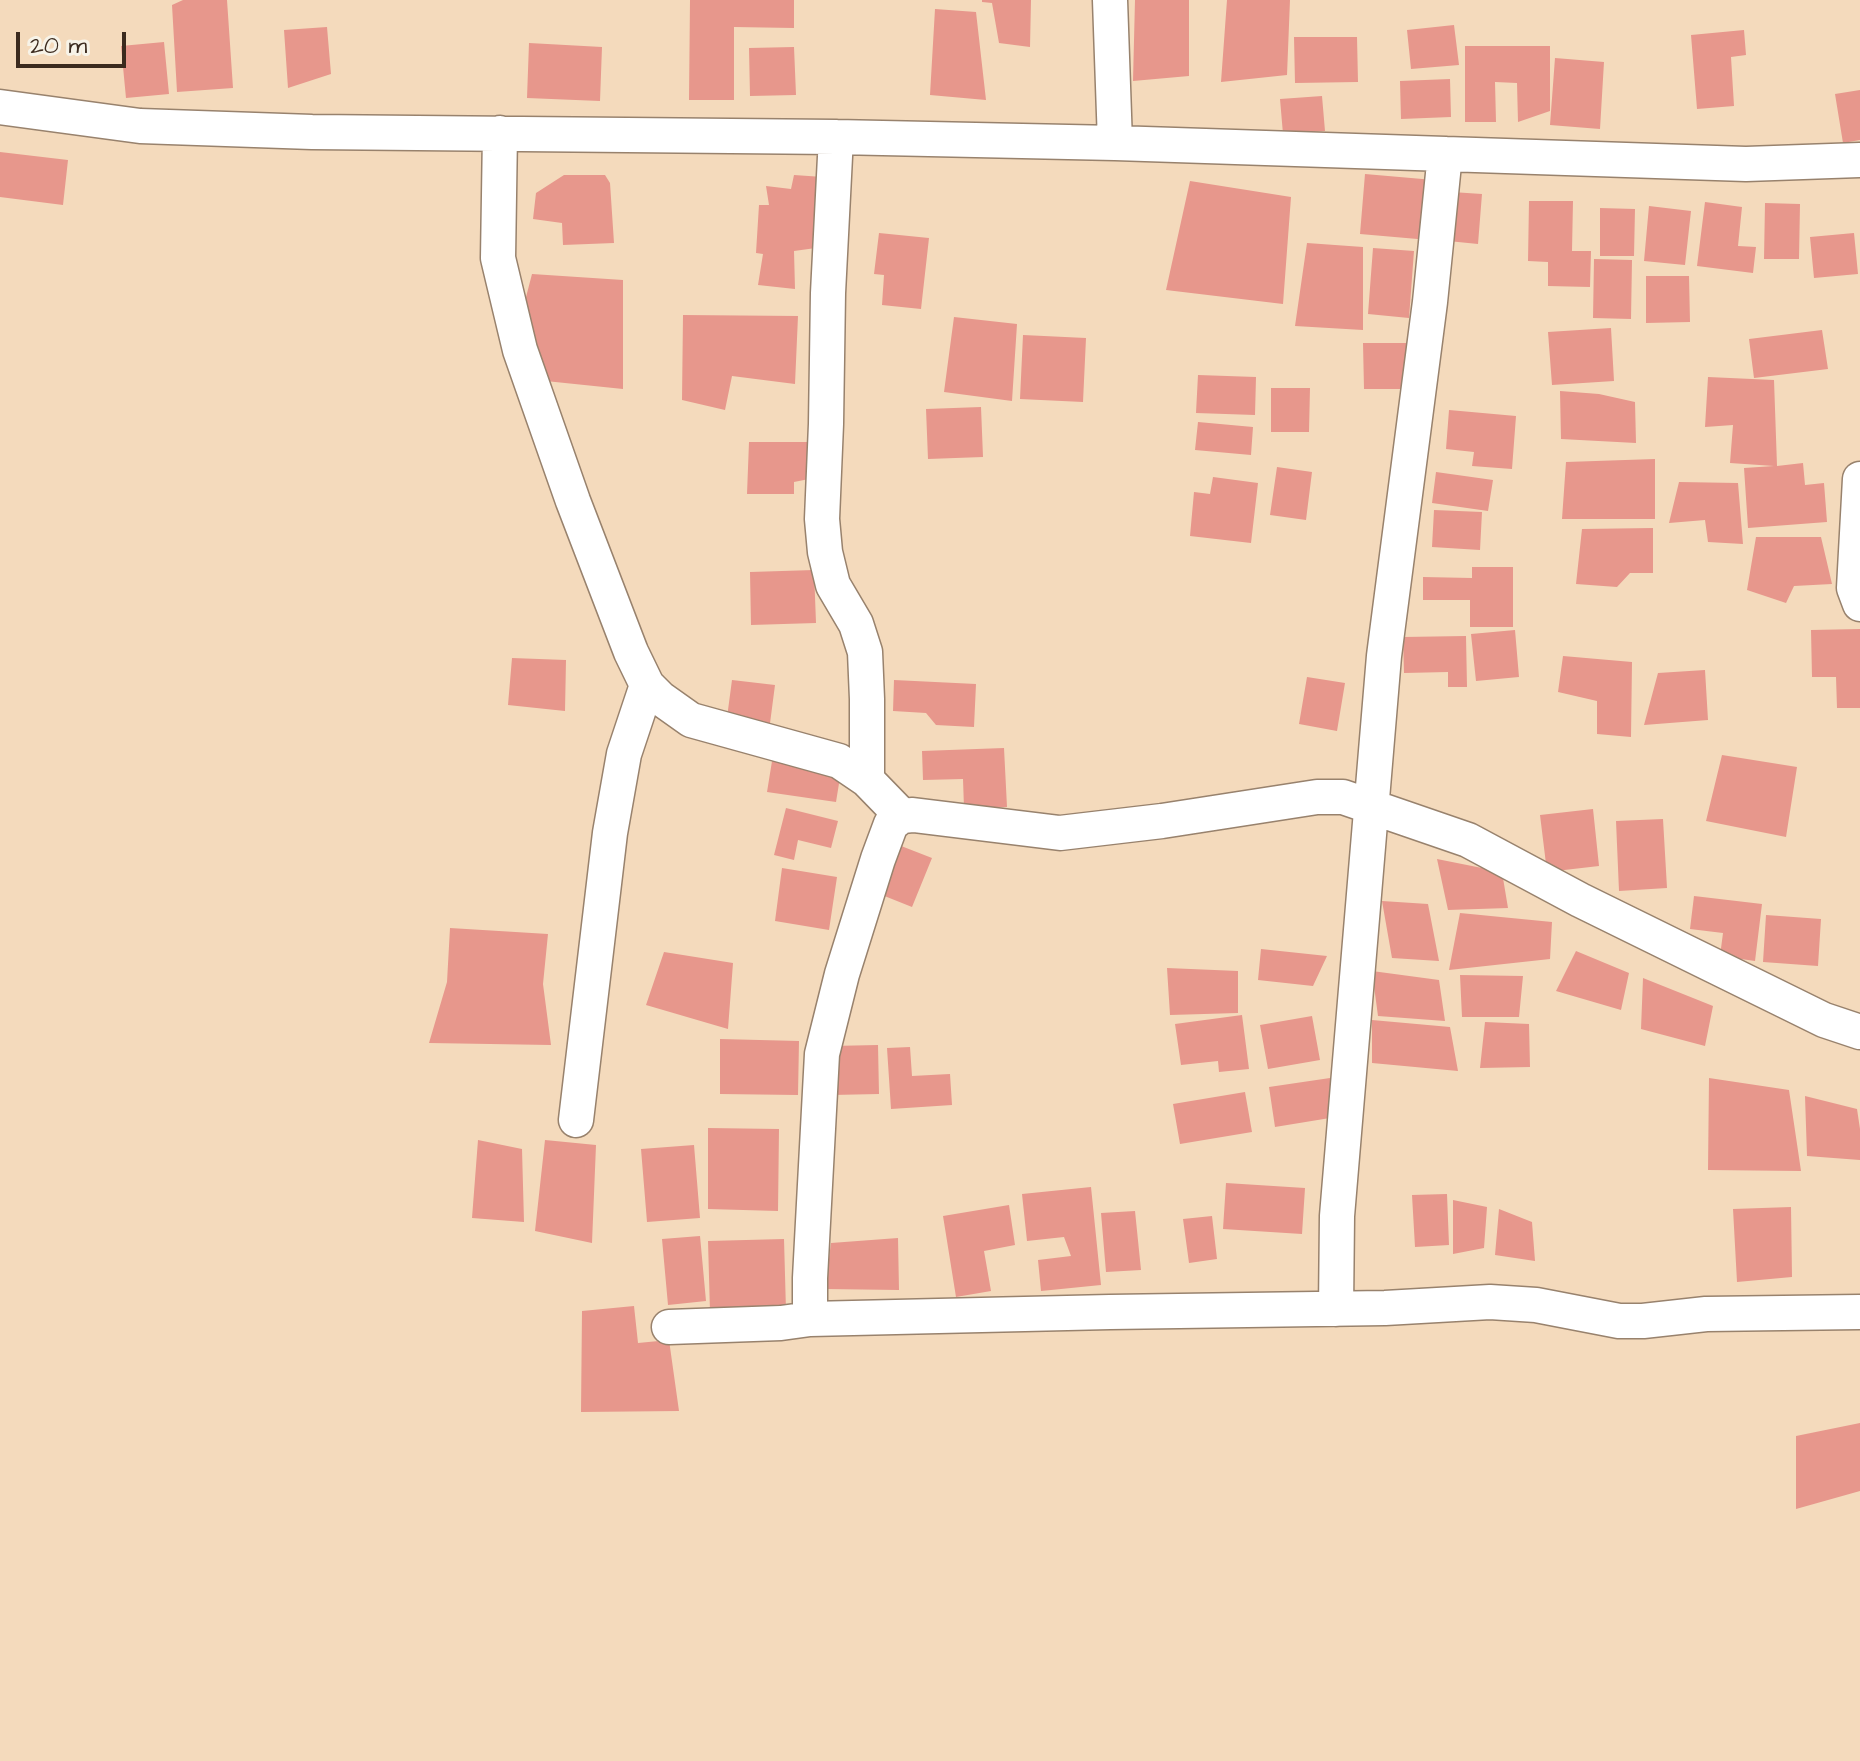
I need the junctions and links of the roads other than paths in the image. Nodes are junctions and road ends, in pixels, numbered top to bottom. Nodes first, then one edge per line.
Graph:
1 (1110, 0) edge
2 (0, 107) edge
3 (500, 133) junction
4 (836, 137) junction
5 (1115, 143) junction
6 (1445, 154) junction
7 (1860, 160) edge
8 (1860, 479) edge
9 (1860, 604) edge
10 (647, 685) junction
11 (867, 780) junction
12 (1373, 807) junction
13 (902, 816) junction
14 (1860, 1032) edge
15 (576, 1120) dead end
16 (1336, 1309) junction
17 (1860, 1312) edge
18 (810, 1319) junction
19 (669, 1327) dead end

1 - 5 street
2 - 3 street
3 - 4 street
3 - 10 street
4 - 5 street
4 - 11 street
5 - 6 street
6 - 7 street
6 - 12 street
8 - 9 street
10 - 11 street
10 - 15 street
11 - 13 street
12 - 13 street
12 - 14 street
12 - 16 street
13 - 18 street
16 - 17 street
16 - 18 street
18 - 19 street

